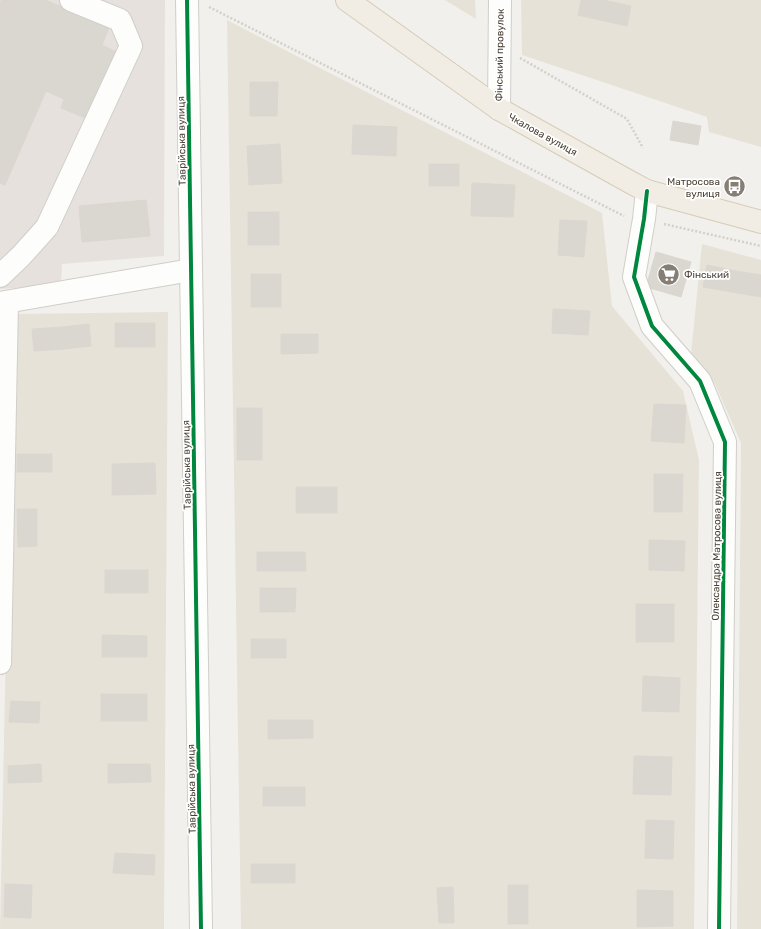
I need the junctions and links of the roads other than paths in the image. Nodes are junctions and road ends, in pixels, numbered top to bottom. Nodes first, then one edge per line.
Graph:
1 (71, 0) edge
2 (347, 0) edge
3 (500, 0) edge
4 (195, 2) edge
5 (498, 109) junction
6 (648, 191) junction
7 (761, 222) edge
8 (191, 270) junction
9 (0, 276) edge
10 (4, 303) edge
11 (0, 663) edge
12 (201, 929) edge
13 (719, 929) edge

1 - 9 street
2 - 5 main road, Чкалова вулиця
3 - 5 street, Фінський провулок
4 - 8 street, Таврійська вулиця
5 - 6 main road, Чкалова вулиця
6 - 7 main road, Чкалова вулиця
6 - 13 street, Олександра Матросова вулиця
8 - 10 street
8 - 12 street, Таврійська вулиця
10 - 11 street

